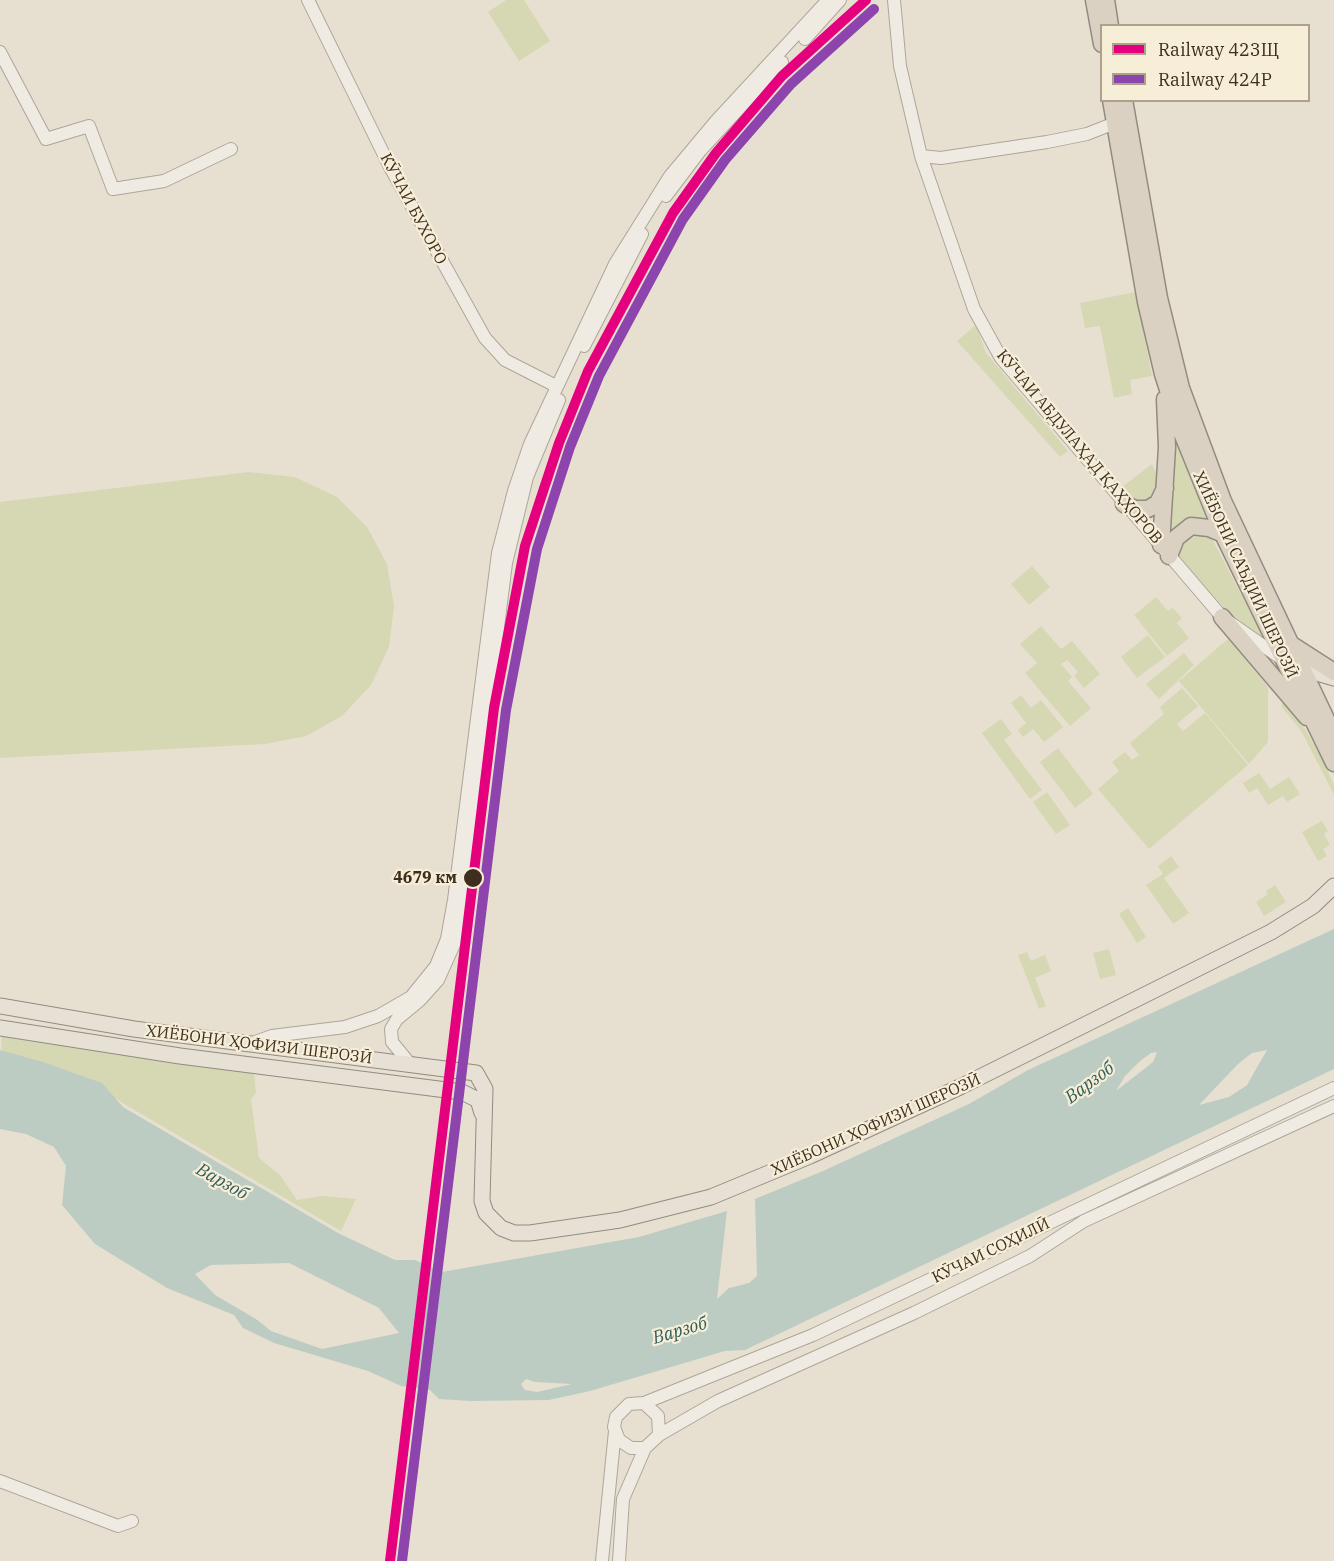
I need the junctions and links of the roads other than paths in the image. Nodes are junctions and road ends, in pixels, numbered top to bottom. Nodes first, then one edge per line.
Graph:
1 (308, 0) edge
2 (828, 0) edge
3 (840, 0) edge
4 (894, 0) edge
5 (1094, 0) edge
6 (1106, 0) edge
7 (1110, 24) edge
8 (1100, 38) edge
9 (0, 52) edge
10 (1111, 102) edge
11 (1124, 102) edge
12 (1115, 123) junction
13 (231, 149) dead end
14 (921, 156) junction
15 (1163, 374) junction
16 (556, 386) junction
17 (1166, 488) junction
18 (1124, 504) junction
19 (1223, 534) junction
20 (1165, 550) junction
21 (1222, 617) junction
22 (1289, 642) junction
23 (1286, 662) junction
24 (1302, 670) junction
25 (1334, 672) edge
26 (1334, 678) edge
27 (481, 720) junction
28 (1317, 727) junction
29 (1334, 736) edge
30 (1334, 763) edge
31 (467, 839) junction
32 (1334, 886) edge
33 (0, 1006) edge
34 (0, 1028) edge
35 (248, 1044) junction
36 (410, 1064) junction
37 (243, 1065) junction
38 (1334, 1088) edge
39 (1334, 1106) edge
40 (482, 1113) junction
41 (813, 1335) junction
42 (823, 1354) junction
43 (644, 1404) junction
44 (615, 1431) junction
45 (659, 1435) junction
46 (645, 1448) junction
47 (0, 1481) edge
48 (132, 1521) dead end
49 (602, 1561) edge
50 (619, 1561) edge

1 - 16 street, КӮЧАИ БУХОРО
2 - 16 street
3 - 27 street
4 - 14 street, КӮЧАИ АБДУЛАҲАД ҚАҲҲОРОВ
5 - 8 highway
6 - 7 highway
9 - 13 street
10 - 12 highway, ХИЁБОНИ САЪДИИ ШЕРОЗӢ
11 - 22 highway, ХИЁБОНИ САЪДИИ ШЕРОЗӢ
12 - 14 street
12 - 15 highway, ХИЁБОНИ САЪДИИ ШЕРОЗӢ
14 - 18 street, КӮЧАИ АБДУЛАҲАД ҚАҲҲОРОВ
15 - 17 highway
15 - 19 highway, ХИЁБОНИ САЪДИИ ШЕРОЗӢ
16 - 27 street
17 - 18 highway
17 - 20 highway
18 - 20 street, КӮЧАИ АБДУЛАҲАД ҚАҲҲОРОВ
19 - 20 highway
19 - 23 highway, ХИЁБОНИ САЪДИИ ШЕРОЗӢ
20 - 21 street, КӮЧАИ АБДУЛАҲАД ҚАҲҲОРОВ
21 - 23 street, КӮЧАИ АБДУЛАҲАД ҚАҲҲОРОВ
21 - 28 highway
22 - 24 highway, ХИЁБОНИ САЪДИИ ШЕРОЗӢ
22 - 25 highway
23 - 24 main road, КӮЧАИ АБДУЛАҲАД ҚАҲҲОРОВ
23 - 28 highway, ХИЁБОНИ САЪДИИ ШЕРОЗӢ
24 - 26 main road, КӮЧАИ АБДУЛАҲАД ҚАҲҲОРОВ
24 - 29 highway, ХИЁБОНИ САЪДИИ ШЕРОЗӢ
27 - 31 street
28 - 30 highway, ХИЁБОНИ САЪДИИ ШЕРОЗӢ
31 - 35 street
31 - 36 street
32 - 40 main road, ХИЁБОНИ ҲОФИЗИ ШЕРОЗӢ
33 - 35 main road, ХИЁБОНИ ҲОФИЗИ ШЕРОЗӢ
34 - 37 main road, ХИЁБОНИ ҲОФИЗИ ШЕРОЗӢ
35 - 36 main road, ХИЁБОНИ ҲОФИЗИ ШЕРОЗӢ
35 - 37 main road
36 - 40 main road, ХИЁБОНИ ҲОФИЗИ ШЕРОЗӢ
37 - 40 main road, ХИЁБОНИ ҲОФИЗИ ШЕРОЗӢ
38 - 41 street, КӮЧАИ СОҲИЛӢ
39 - 42 street, КӮЧАИ СОҲИЛӢ
41 - 42 street
41 - 43 street, КӮЧАИ СОҲИЛӢ
42 - 45 street, КӮЧАИ СОҲИЛӢ
43 - 44 street, КӮЧАИ СОҲИЛӢ
43 - 45 street
44 - 46 street
44 - 49 street, КӮЧАИ СОҲИЛӢ
45 - 46 street, КӮЧАИ СОҲИЛӢ
46 - 50 street, КӮЧАИ СОҲИЛӢ
47 - 48 street

